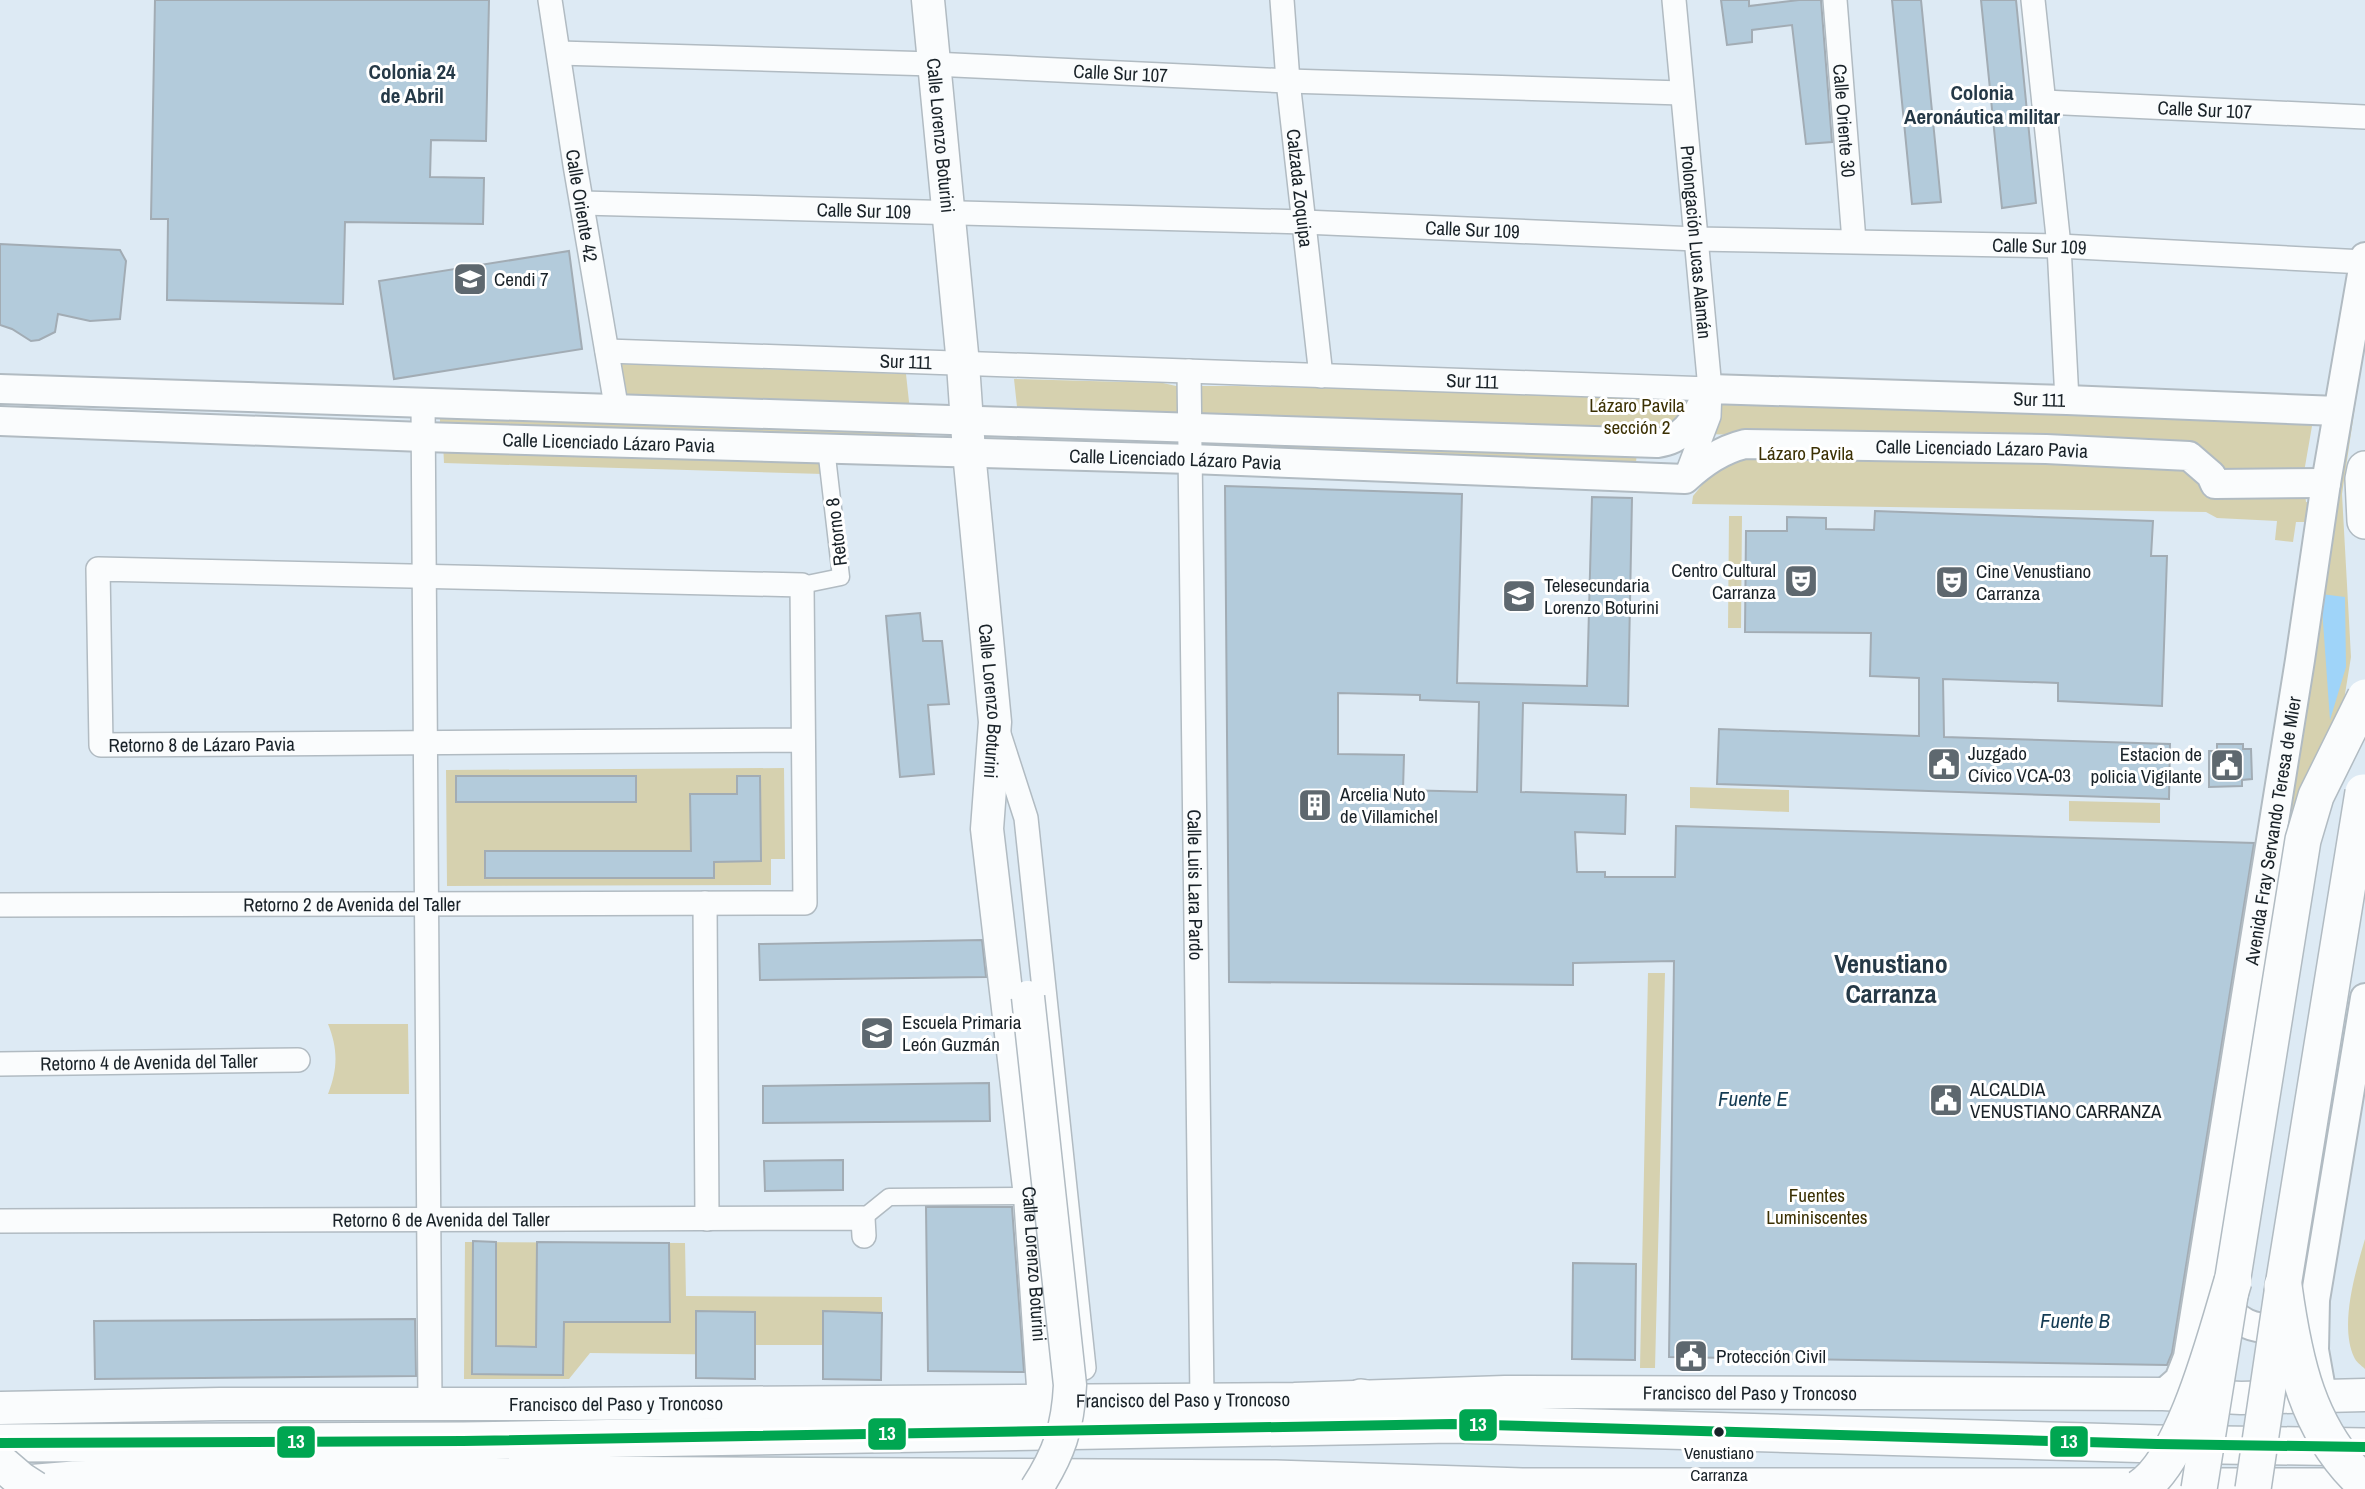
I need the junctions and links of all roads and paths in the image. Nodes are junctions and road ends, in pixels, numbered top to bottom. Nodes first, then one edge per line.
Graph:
1 (550, 0) edge
2 (928, 0) edge
3 (1282, 0) edge
4 (1674, 0) edge
5 (1835, 0) edge
6 (2033, 0) edge
7 (559, 53) junction
8 (933, 64) junction
9 (1288, 81) junction
10 (1682, 93) junction
11 (2043, 102) junction
12 (2365, 117) edge
13 (582, 203) junction
14 (948, 214) junction
15 (1304, 222) junction
16 (1696, 239) junction
17 (1854, 241) junction
18 (2059, 246) junction
19 (2365, 259) edge
20 (607, 351) junction
21 (963, 364) junction
22 (1189, 372) junction
23 (1321, 376) junction
24 (0, 389) edge
25 (1710, 389) junction
26 (2067, 400) junction
27 (423, 402) junction
28 (617, 411) junction
29 (2338, 411) junction
30 (966, 420) junction
31 (0, 421) edge
32 (1190, 428) junction
33 (423, 437) junction
34 (2365, 437) edge
35 (826, 448) junction
36 (969, 452) junction
37 (1191, 459) junction
38 (2364, 474) edge
39 (1685, 479) junction
40 (2326, 482) junction
41 (2365, 521) edge
42 (423, 575) junction
43 (802, 585) junction
44 (2365, 697) edge
45 (995, 722) junction
46 (803, 740) junction
47 (425, 743) junction
48 (2364, 786) edge
49 (705, 903) junction
50 (426, 904) junction
51 (0, 905) edge
52 (2365, 998) edge
53 (298, 1060) dead end
54 (0, 1064) edge
55 (1030, 1196) junction
56 (708, 1219) junction
57 (0, 1221) edge
58 (429, 1221) junction
59 (864, 1227) joint
60 (2324, 1248) junction
61 (2206, 1250) junction
62 (2233, 1282) junction
63 (2283, 1286) junction
64 (1084, 1368) dead end
65 (2163, 1394) junction
66 (2322, 1395) junction
67 (2365, 1395) edge
68 (1361, 1398) junction
69 (1202, 1399) junction
70 (1044, 1401) junction
71 (430, 1404) junction
72 (0, 1408) edge
73 (1451, 1424) junction
74 (0, 1443) edge
75 (2365, 1447) edge
76 (0, 1462) edge
77 (1275, 1479) junction
78 (2365, 1485) edge
79 (0, 1486) edge
80 (2290, 1488) edge
81 (35, 1489) edge
82 (1036, 1489) edge
83 (1335, 1489) edge
84 (2139, 1489) edge
85 (2199, 1489) edge
86 (2253, 1489) edge

1 - 7 street, Calle Oriente 42
2 - 8 main road, Calle Lorenzo Boturini
3 - 9 street, Calzada Zoquipa
4 - 10 street, Prolongación Lucas Alamán
5 - 17 street, Calle Oriente 30
6 - 11 street
7 - 8 street, Calle Sur 107
7 - 13 street, Calle Oriente 42
8 - 9 street, Calle Sur 107
8 - 14 main road, Calle Lorenzo Boturini
9 - 10 street, Calle Sur 107
9 - 15 street, Calzada Zoquipa
10 - 16 street, Prolongación Lucas Alamán
11 - 12 street, Calle Sur 107
11 - 18 street
13 - 14 street, Calle Sur 109
13 - 20 street, Calle Oriente 42
14 - 15 street, Calle Sur 109
14 - 21 main road, Calle Lorenzo Boturini
15 - 16 street, Calle Sur 109
15 - 23 street, Calzada Zoquipa
16 - 17 street, Calle Sur 109
16 - 25 street, Prolongación Lucas Alamán
17 - 18 street, Calle Sur 109
18 - 19 street, Calle Sur 109
18 - 26 street
19 - 29 street, Avenida Fray Servando Teresa de Mier
20 - 21 street, Sur 111
20 - 28 street, Calle Oriente 42
21 - 22 street, Sur 111
21 - 30 main road, Calle Lorenzo Boturini
22 - 23 street, Sur 111
22 - 32 street, Calle Luis Lara Pardo
23 - 25 street, Sur 111
24 - 27 street, Calle Licenciado Lázaro Pavia
25 - 26 street, Sur 111
25 - 32 street, Calle Licenciado Lázaro Pavia
25 - 39 street, Prolongación Lucas Alamán
26 - 29 street, Sur 111
27 - 28 street, Calle Licenciado Lázaro Pavia
27 - 33 street
28 - 30 street, Calle Licenciado Lázaro Pavia
29 - 40 street, Avenida Fray Servando Teresa de Mier
30 - 32 street, Calle Licenciado Lázaro Pavia
30 - 36 main road, Calle Lorenzo Boturini
31 - 33 street, Calle Licenciado Lázaro Pavia
32 - 37 street, Calle Luis Lara Pardo
33 - 35 street, Calle Licenciado Lázaro Pavia
33 - 42 street
34 - 38 main road
35 - 36 street, Calle Licenciado Lázaro Pavia
35 - 43 street, Retorno 8
36 - 37 street, Calle Licenciado Lázaro Pavia
36 - 45 main road, Calle Lorenzo Boturini
37 - 39 street, Calle Licenciado Lázaro Pavia
37 - 69 street, Calle Luis Lara Pardo
38 - 41 main road
39 - 40 street, Calle Licenciado Lázaro Pavia
40 - 61 street, Avenida Fray Servando Teresa de Mier
42 - 43 street, Retorno 8 de Lázaro Pavia
42 - 47 street
42 - 47 street, Retorno 8 de Lázaro Pavia
43 - 46 street
44 - 62 main road, Avenida Fray Servando Teresa de Mier, bridge
45 - 55 main road, Calle Lorenzo Boturini
45 - 64 street
45 - 82 main road, bridge
46 - 47 street, Retorno 8 de Lázaro Pavia
46 - 49 street, Retorno 2 de Avenida del Taller
47 - 50 street
48 - 63 main road, bridge
49 - 50 street, Retorno 2 de Avenida del Taller
49 - 56 street
50 - 51 street, Retorno 2 de Avenida del Taller
50 - 58 street
52 - 60 street
53 - 54 street, Retorno 4 de Avenida del Taller
55 - 59 street
55 - 70 main road, Calle Lorenzo Boturini
56 - 58 street, Retorno 6 de Avenida del Taller
56 - 59 street, Retorno 6 de Avenida del Taller
57 - 58 street, Retorno 6 de Avenida del Taller
58 - 71 street
60 - 61 street
60 - 66 street
61 - 65 street, Avenida Fray Servando Teresa de Mier
62 - 84 highway, bridge
62 - 85 main road, Avenida Fray Servando Teresa de Mier, bridge
63 - 78 highway, bridge
63 - 86 main road, bridge
65 - 66 main road, Francisco del Paso y Troncoso
65 - 68 main road, Francisco del Paso y Troncoso
66 - 67 main road, Francisco del Paso y Troncoso
68 - 69 main road, Francisco del Paso y Troncoso
68 - 73 highway
69 - 70 main road, Francisco del Paso y Troncoso
70 - 71 main road, Francisco del Paso y Troncoso
71 - 72 main road, Francisco del Paso y Troncoso
73 - 74 highway, Francisco del Paso y Troncoso
73 - 75 highway, Francisco del Paso y Troncoso
76 - 81 main road, bridge
77 - 79 highway
77 - 80 highway
77 - 83 highway
78 - 80 highway

